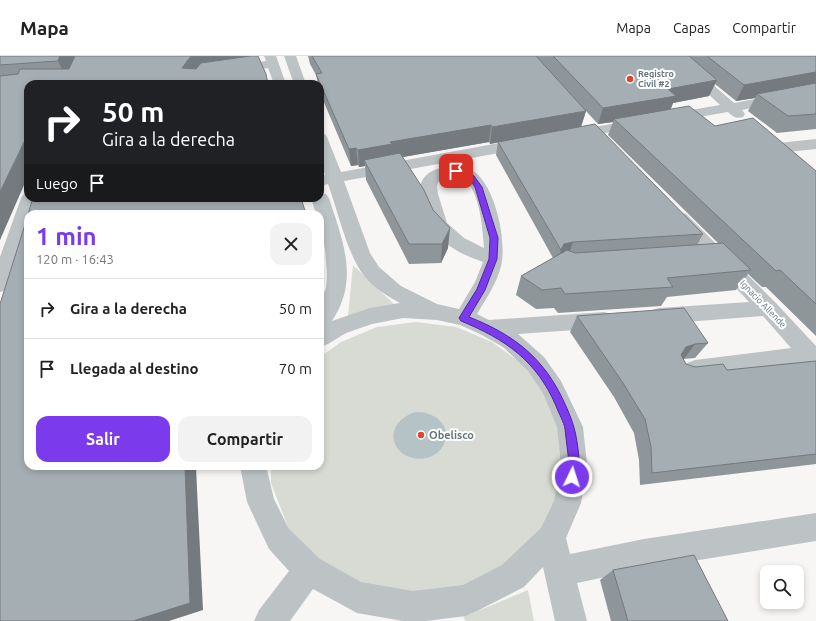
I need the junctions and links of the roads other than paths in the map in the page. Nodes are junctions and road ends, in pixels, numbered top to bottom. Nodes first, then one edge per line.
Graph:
1 (290, 56) edge
2 (673, 56) edge
3 (272, 60) edge
4 (197, 80) edge
5 (279, 80) edge
6 (299, 80) edge
7 (816, 91) edge
8 (730, 108) junction
9 (589, 125) junction
10 (728, 126) edge
11 (555, 138) edge
12 (539, 141) edge
13 (816, 144) edge
14 (611, 147) edge
15 (324, 161) edge
16 (792, 161) edge
17 (327, 179) edge
18 (671, 209) edge
19 (324, 212) edge
20 (24, 213) edge
21 (15, 235) edge
22 (714, 254) junction
23 (689, 256) edge
24 (493, 259) junction
25 (0, 285) edge
26 (768, 308) junction
27 (437, 312) junction
28 (324, 315) edge
29 (464, 318) junction
30 (488, 328) junction
31 (324, 336) edge
32 (813, 358) edge
33 (683, 371) edge
34 (254, 470) edge
35 (816, 527) edge
36 (551, 538) junction
37 (309, 570) junction
38 (560, 572) junction
39 (418, 614) edge
40 (270, 621) edge
41 (571, 621) edge

1 - 6 street
2 - 8 street
3 - 4 street
3 - 5 street
7 - 8 street
8 - 9 street
8 - 10 street
9 - 11 street
9 - 14 street
12 - 17 street
13 - 16 street
15 - 17 street
17 - 27 street
18 - 22 street, Ignacio Allende
19 - 28 street
20 - 21 street
21 - 25 street
22 - 23 street
22 - 26 street, Ignacio Allende
24 - 24 street
24 - 29 street
26 - 30 street
26 - 32 street, Ignacio Allende
27 - 29 street
27 - 31 street
29 - 30 street
30 - 36 street
32 - 33 street
34 - 37 street
35 - 38 street
36 - 38 street
36 - 39 street
37 - 39 street
37 - 40 street
38 - 41 street

